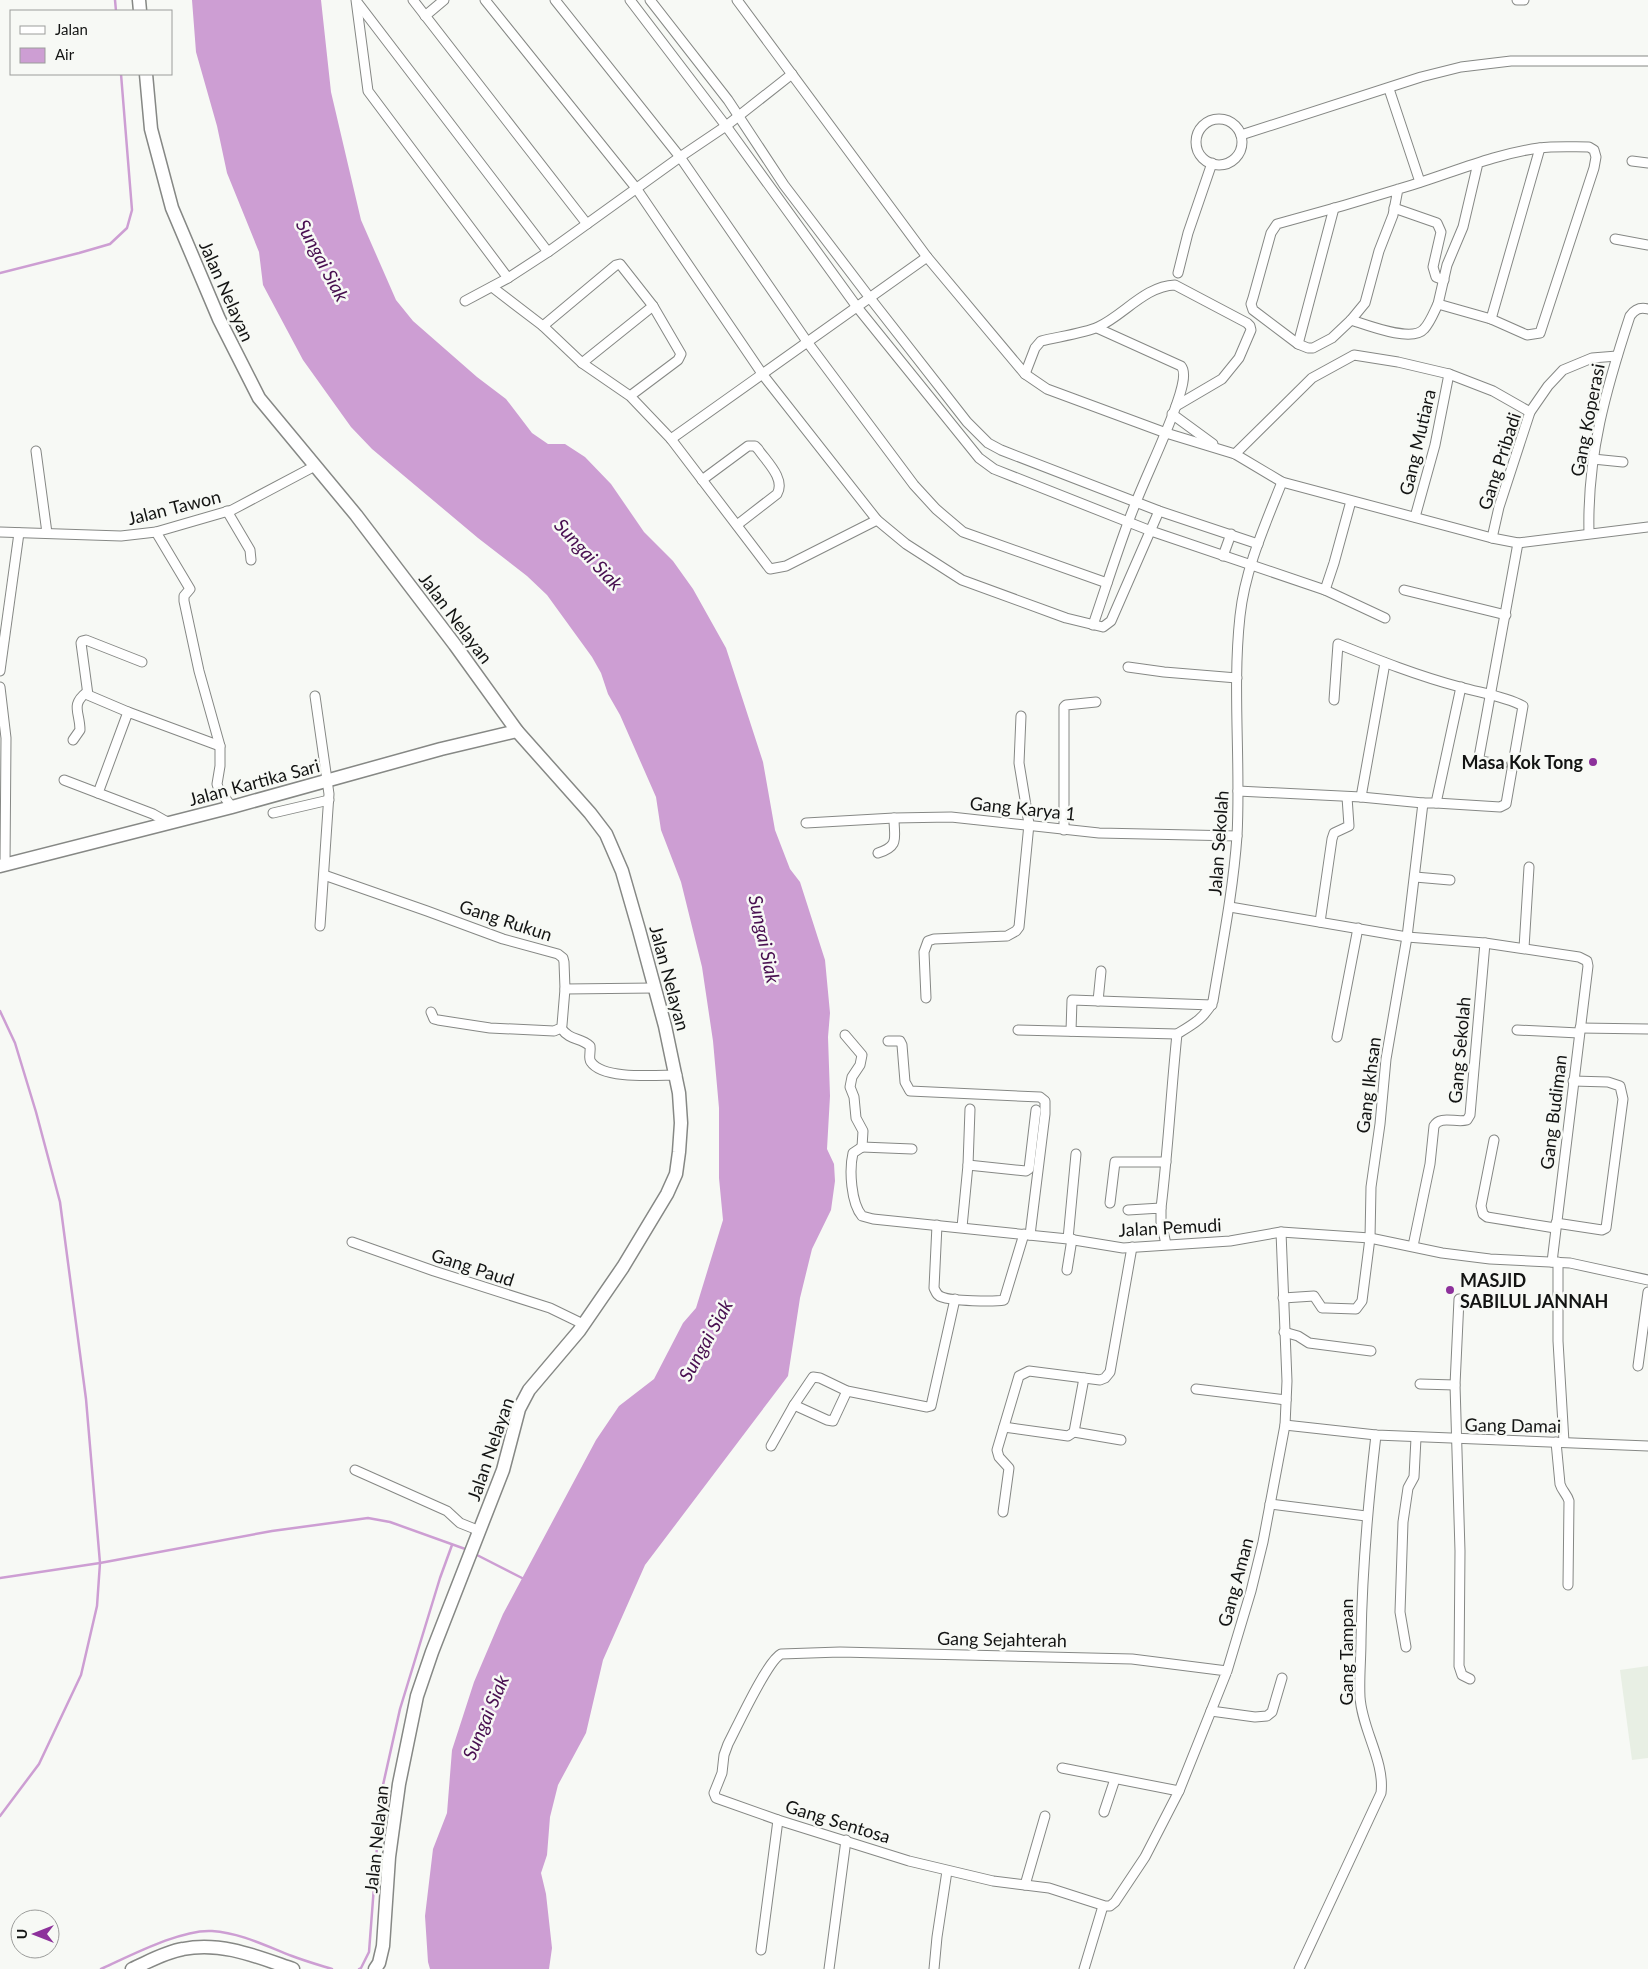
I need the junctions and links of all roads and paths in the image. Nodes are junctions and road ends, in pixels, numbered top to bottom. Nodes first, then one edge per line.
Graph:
1 (356, 0) edge
2 (413, 0) edge
3 (444, 0) edge
4 (485, 0) edge
5 (555, 0) edge
6 (630, 0) edge
7 (650, 0) edge
8 (737, 0) edge
9 (1517, 0) edge
10 (1524, 0) edge
11 (425, 16) junction
12 (1648, 61) edge
13 (792, 74) junction
14 (146, 75) edge
15 (1389, 89) junction
16 (739, 115) junction
17 (726, 126) junction
18 (1241, 136) junction
19 (1540, 148) junction
20 (680, 157) junction
21 (1632, 161) dead end
22 (1478, 163) junction
23 (1212, 164) junction
24 (1648, 164) edge
25 (1420, 182) junction
26 (636, 188) junction
27 (1398, 189) junction
28 (1334, 208) junction
29 (1394, 208) junction
30 (588, 224) junction
31 (1615, 239) dead end
32 (1648, 246) edge
33 (548, 252) junction
34 (927, 257) junction
35 (1178, 273) dead end
36 (508, 278) junction
37 (1444, 280) junction
38 (492, 287) junction
39 (870, 298) junction
40 (465, 301) dead end
41 (1438, 304) junction
42 (653, 306) junction
43 (857, 307) junction
44 (1648, 309) edge
45 (1492, 319) junction
46 (1351, 320) junction
47 (543, 326) junction
48 (1097, 328) junction
49 (808, 343) junction
50 (1298, 344) junction
51 (1617, 356) junction
52 (582, 364) junction
53 (1025, 374) junction
54 (1449, 374) junction
55 (763, 375) junction
56 (630, 396) junction
57 (1174, 410) junction
58 (1530, 412) junction
59 (1166, 433) junction
60 (671, 439) junction
61 (988, 443) junction
62 (1220, 448) junction
63 (36, 451) dead end
64 (1235, 454) junction
65 (979, 458) junction
66 (1594, 459) junction
67 (1623, 462) dead end
68 (315, 466) junction
69 (702, 480) junction
70 (1282, 482) junction
71 (1136, 501) junction
72 (1351, 501) junction
73 (227, 511) junction
74 (1159, 511) junction
75 (1416, 517) junction
76 (877, 520) junction
77 (1128, 521) junction
78 (737, 526) junction
79 (1648, 527) edge
80 (1151, 531) junction
81 (0, 532) edge
82 (156, 532) junction
83 (18, 533) junction
84 (47, 533) junction
85 (1589, 533) junction
86 (1231, 534) junction
87 (1492, 538) junction
88 (1518, 543) junction
89 (1258, 544) junction
90 (1223, 556) junction
91 (251, 560) dead end
92 (1250, 565) junction
93 (1107, 583) junction
94 (1325, 590) junction
95 (1404, 590) dead end
96 (1506, 615) junction
97 (1385, 618) dead end
98 (1093, 626) junction
99 (142, 662) dead end
100 (1385, 663) junction
101 (1128, 667) dead end
102 (0, 671) edge
103 (1237, 678) junction
104 (0, 687) edge
105 (1461, 688) junction
106 (87, 692) junction
107 (1490, 694) junction
108 (315, 696) dead end
109 (1334, 700) dead end
110 (1096, 702) dead end
111 (128, 712) junction
112 (1021, 716) dead end
113 (517, 731) junction
114 (73, 740) dead end
115 (220, 746) junction
116 (1502, 765) dead end
117 (64, 780) dead end
118 (328, 790) junction
119 (1238, 791) junction
120 (98, 793) junction
121 (1348, 797) junction
122 (1361, 797) junction
123 (1423, 803) junction
124 (1436, 803) junction
125 (232, 806) junction
126 (273, 813) dead end
127 (894, 818) junction
128 (169, 823) junction
129 (806, 823) dead end
130 (1029, 824) junction
131 (1064, 830) junction
132 (1237, 836) junction
133 (878, 853) dead end
134 (3, 865) edge
135 (1529, 867) dead end
136 (324, 875) junction
137 (1415, 877) junction
138 (1450, 880) dead end
139 (1230, 907) junction
140 (1320, 922) junction
141 (320, 926) dead end
142 (1358, 928) junction
143 (1407, 937) junction
144 (1485, 943) junction
145 (1524, 948) junction
146 (1588, 966) joint
147 (1101, 971) dead end
148 (654, 988) junction
149 (565, 989) junction
150 (926, 998) dead end
151 (1098, 1001) junction
152 (1212, 1005) junction
153 (431, 1012) dead end
154 (561, 1028) junction
155 (1648, 1029) edge
156 (1018, 1030) dead end
157 (1517, 1030) dead end
158 (1580, 1030) junction
159 (1071, 1031) junction
160 (1178, 1034) junction
161 (845, 1035) dead end
162 (1338, 1038) dead end
163 (888, 1041) dead end
164 (677, 1075) junction
165 (1573, 1081) junction
166 (970, 1109) dead end
167 (1036, 1110) dead end
168 (1494, 1140) dead end
169 (862, 1147) junction
170 (912, 1149) dead end
171 (1076, 1154) dead end
172 (1166, 1162) junction
173 (968, 1164) junction
174 (1110, 1203) dead end
175 (1160, 1208) junction
176 (1128, 1210) dead end
177 (936, 1225) junction
178 (1556, 1226) junction
179 (962, 1227) junction
180 (1281, 1232) junction
181 (1027, 1234) junction
182 (1370, 1238) junction
183 (1070, 1239) junction
184 (352, 1242) dead end
185 (1166, 1244) junction
186 (1413, 1246) junction
187 (1132, 1247) junction
188 (1555, 1262) junction
189 (1067, 1270) dead end
190 (1648, 1280) edge
191 (1648, 1292) edge
192 (1283, 1298) junction
193 (955, 1299) junction
194 (1459, 1299) dead end
195 (583, 1324) junction
196 (1284, 1332) junction
197 (1371, 1351) dead end
198 (1638, 1366) dead end
199 (1084, 1378) junction
200 (1420, 1384) dead end
201 (1455, 1386) junction
202 (848, 1390) junction
203 (1196, 1390) dead end
204 (1286, 1400) junction
205 (794, 1405) junction
206 (1285, 1425) junction
207 (1004, 1427) junction
208 (1074, 1432) junction
209 (1376, 1435) junction
210 (1416, 1438) junction
211 (1121, 1440) dead end
212 (1456, 1440) junction
213 (1560, 1442) junction
214 (771, 1446) dead end
215 (1648, 1446) edge
216 (354, 1470) dead end
217 (1270, 1504) junction
218 (1003, 1512) dead end
219 (1366, 1516) junction
220 (477, 1536) junction
221 (1568, 1585) dead end
222 (1406, 1647) dead end
223 (776, 1657) joint
224 (1227, 1671) junction
225 (1282, 1678) dead end
226 (1470, 1679) dead end
227 (1211, 1711) junction
228 (1062, 1768) dead end
229 (1115, 1779) junction
230 (1180, 1791) junction
231 (1104, 1812) dead end
232 (1045, 1816) dead end
233 (778, 1820) junction
234 (846, 1840) junction
235 (947, 1871) junction
236 (1025, 1885) junction
237 (1103, 1906) junction
238 (761, 1950) dead end
239 (132, 1969) edge
240 (293, 1969) edge
241 (375, 1969) edge
242 (829, 1969) edge
243 (934, 1969) edge
244 (1084, 1969) edge
245 (1299, 1969) edge

1 - 33 street
1 - 36 street
2 - 11 street
3 - 11 street
4 - 26 street
5 - 20 street
6 - 17 street
7 - 16 street
8 - 13 street
9 - 10 street
11 - 30 street
12 - 15 street
13 - 16 street
13 - 34 street
14 - 68 main road, Jalan Nelayan
15 - 18 street
15 - 25 street
16 - 17 street
16 - 39 street
17 - 20 street
17 - 43 street
18 - 23 street
18 - 23 street
19 - 22 street
19 - 45 street
19 - 45 street
20 - 26 street
20 - 49 street
21 - 24 street
22 - 25 street
22 - 37 street
23 - 35 street
25 - 27 street
26 - 30 street
26 - 55 street
27 - 28 street
27 - 29 street
28 - 50 street
28 - 50 street
29 - 37 street
29 - 46 street
30 - 33 street
31 - 32 street
33 - 36 street
34 - 39 street
34 - 53 street
36 - 38 street
37 - 41 street
38 - 40 street
38 - 47 street
39 - 43 street
39 - 61 street
41 - 45 street
41 - 46 street
42 - 47 street
42 - 52 street
42 - 56 street
43 - 49 street
43 - 65 street
44 - 51 street, Gang Koperasi
46 - 50 street
47 - 52 street
48 - 53 street
48 - 57 street
48 - 57 street
49 - 55 street
49 - 93 street
51 - 58 street, Gang Pribadi
51 - 66 street, Gang Koperasi
52 - 56 street
53 - 59 street
54 - 58 street
54 - 64 street
54 - 75 street, Gang Mutiara
55 - 60 street
55 - 76 street
56 - 60 street
57 - 59 street
57 - 62 street
58 - 87 street, Gang Pribadi
59 - 62 street
59 - 71 street
60 - 69 street
61 - 65 street
61 - 71 street
62 - 64 street
63 - 84 street
64 - 70 street
65 - 77 street
66 - 67 street
66 - 85 street, Gang Koperasi
68 - 73 street, Jalan Tawon
68 - 113 main road, Jalan Nelayan
69 - 78 street
69 - 78 street
70 - 72 street
70 - 89 street, Jalan Sekolah
71 - 74 street
71 - 77 street
72 - 75 street
72 - 94 street
73 - 82 street, Jalan Tawon
73 - 91 street
74 - 80 street
74 - 86 street
75 - 87 street
76 - 78 street
76 - 98 street
77 - 80 street
77 - 93 street
79 - 85 street
80 - 90 street
80 - 98 street
81 - 83 street, Jalan Tawon
82 - 84 street, Jalan Tawon
82 - 115 street
83 - 84 street, Jalan Tawon
83 - 102 street
85 - 88 street
86 - 89 street
86 - 90 street
87 - 88 street
88 - 96 street
89 - 92 street, Jalan Sekolah
90 - 92 street
92 - 94 street
92 - 103 street, Jalan Sekolah
93 - 98 street
94 - 97 street
95 - 96 street
96 - 107 street
99 - 106 street
100 - 105 street
100 - 109 street
100 - 122 street
101 - 103 street
103 - 119 street, Jalan Sekolah
104 - 134 street
105 - 107 street
105 - 124 street
106 - 111 street
106 - 114 street
107 - 116 street
107 - 124 street
108 - 118 street
110 - 131 street
111 - 115 street
111 - 120 street
112 - 130 street
113 - 118 main road, Jalan Kartika Sari
113 - 148 main road, Jalan Nelayan
115 - 125 street
117 - 120 street
118 - 125 main road, Jalan Kartika Sari
118 - 126 street
118 - 136 street
119 - 121 street
119 - 132 street, Jalan Sekolah
120 - 128 street
121 - 122 street
121 - 140 street
122 - 123 street
123 - 124 street
123 - 137 street, Gang Ikhsan
125 - 128 main road, Jalan Kartika Sari
127 - 129 street, Gang Karya 1
127 - 130 street, Gang Karya 1
127 - 133 street
128 - 134 main road, Jalan Kartika Sari
130 - 131 street, Gang Karya 1
130 - 150 street
131 - 132 street, Gang Karya 1
132 - 139 street, Jalan Sekolah
135 - 145 street
136 - 141 street
136 - 149 street, Gang Rukun
137 - 138 street
137 - 143 street, Gang Ikhsan
139 - 140 street, Jalan Sekolah
139 - 152 street
140 - 142 street, Jalan Sekolah
142 - 143 street, Jalan Sekolah
142 - 162 street
143 - 144 street, Jalan Sekolah
143 - 182 street, Gang Ikhsan
144 - 145 street, Jalan Sekolah
144 - 186 street, Gang Sekolah
145 - 146 street, Jalan Sekolah
146 - 158 street, Gang Budiman
147 - 151 street
148 - 149 street
148 - 164 main road, Jalan Nelayan
149 - 154 street, Gang Rukun
151 - 152 street
151 - 159 street
152 - 160 street
153 - 154 street
154 - 164 street
155 - 158 street
156 - 159 street
157 - 158 street
158 - 165 street, Gang Budiman
159 - 160 street
160 - 172 street
161 - 169 street
163 - 181 street
164 - 195 main road, Jalan Nelayan
165 - 178 street, Gang Budiman
165 - 178 street
166 - 173 street
167 - 173 street
168 - 178 street
169 - 170 street
169 - 177 street, Jalan Pemudi
171 - 183 street
172 - 174 street
172 - 175 street
173 - 179 street
175 - 176 street
175 - 185 street
177 - 179 street, Jalan Pemudi
177 - 193 street
178 - 188 street, Gang Budiman
179 - 181 street, Jalan Pemudi
180 - 182 street, Jalan Pemudi
180 - 185 street, Jalan Pemudi
180 - 192 street, Gang Aman
181 - 183 street, Jalan Pemudi
181 - 193 street
182 - 186 street, Jalan Pemudi
182 - 192 street, Gang Ikhsan
183 - 187 street, Jalan Pemudi
183 - 189 street
184 - 195 street, Gang Paud
185 - 187 street, Jalan Pemudi
186 - 188 street, Jalan Pemudi
187 - 199 street
188 - 190 street, Jalan Pemudi
188 - 213 street, Gang Budiman
191 - 198 street
192 - 196 street, Gang Aman
193 - 202 street
194 - 201 street
195 - 220 main road, Jalan Nelayan
196 - 197 street
196 - 204 street, Gang Aman
199 - 207 street
199 - 208 street
200 - 201 street
201 - 212 street
202 - 205 street
202 - 205 street
203 - 204 street
204 - 206 street, Gang Aman
205 - 214 street
206 - 209 street, Gang Damai
206 - 217 street, Gang Aman
207 - 208 street
207 - 218 street
208 - 211 street
209 - 210 street, Gang Damai
209 - 219 street, Gang Tampan
210 - 212 street, Gang Damai
210 - 222 street
212 - 213 street, Gang Damai
212 - 226 street
213 - 215 street, Gang Damai
213 - 221 street, Gang Budiman
216 - 220 street
217 - 219 street
217 - 224 street, Gang Aman
219 - 245 street, Gang Tampan
220 - 241 main road, Jalan Nelayan
223 - 224 street, Gang Sejahterah
223 - 233 street, Gang Sentosa
224 - 227 street, Gang Aman
225 - 227 street
227 - 230 street, Gang Aman
228 - 229 street
229 - 230 street
229 - 231 street
230 - 237 street, Gang Aman
232 - 236 street
233 - 234 street, Gang Sentosa
233 - 238 street
234 - 235 street, Gang Sentosa
234 - 242 street
235 - 236 street, Gang Sentosa
235 - 243 street
236 - 237 street, Gang Sentosa
237 - 244 street
239 - 240 main road

